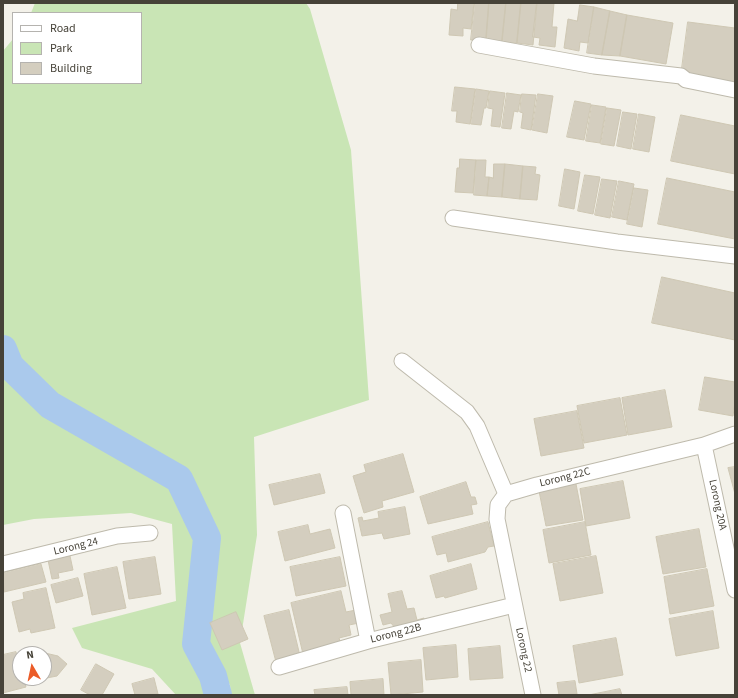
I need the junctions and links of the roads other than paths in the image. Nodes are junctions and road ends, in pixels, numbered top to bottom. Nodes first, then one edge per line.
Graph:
1 (479, 45) dead end
2 (735, 90) edge
3 (453, 218) dead end
4 (733, 256) edge
5 (402, 361) dead end
6 (735, 434) edge
7 (704, 444) junction
8 (506, 494) junction
9 (343, 513) dead end
10 (150, 533) dead end
11 (3, 564) edge
12 (735, 590) edge
13 (514, 605) junction
14 (368, 641) junction
15 (279, 668) dead end
16 (533, 695) edge

1 - 2 street
3 - 4 street
5 - 8 street
6 - 7 street, Lorong 22C
7 - 8 street, Lorong 22C
7 - 12 street, Lorong 20A
8 - 13 street
9 - 14 street
10 - 11 street, Lorong 24
13 - 14 street, Lorong 22B
13 - 16 street, Lorong 22
14 - 15 street, Lorong 22B

